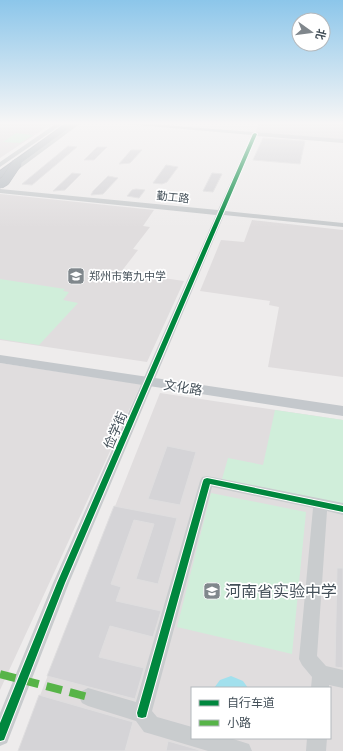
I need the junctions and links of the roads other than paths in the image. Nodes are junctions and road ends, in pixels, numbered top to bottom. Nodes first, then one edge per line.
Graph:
1 (15, 158) edge
2 (16, 158) edge
3 (24, 158) edge
4 (30, 158) edge
5 (245, 158) edge
6 (17, 163) junction
7 (1, 169) edge
8 (0, 180) edge
9 (0, 184) edge
10 (0, 191) edge
11 (221, 213) junction
12 (343, 225) edge
13 (0, 351) edge
14 (0, 359) edge
15 (150, 378) junction
16 (343, 402) edge
17 (343, 411) edge
18 (320, 505) junction
19 (343, 509) edge
20 (343, 679) edge
21 (320, 681) edge
22 (88, 697) dead end
23 (142, 713) junction
24 (0, 736) edge
25 (191, 737) edge
26 (200, 739) edge
27 (317, 739) edge
28 (242, 751) edge
29 (316, 751) edge

1 - 7 street
2 - 7 highway
3 - 6 highway
4 - 8 street
5 - 11 street, 俭学街
6 - 7 highway
6 - 9 highway, bridge
10 - 11 street, 勤工路
11 - 12 street, 勤工路
11 - 15 street, 俭学街
13 - 15 main road, 文化路
14 - 15 main road, 文化路
15 - 16 main road, 文化路
15 - 17 main road, 文化路
15 - 24 street, 俭学街
18 - 19 street
18 - 21 street
18 - 23 street
20 - 21 street
22 - 23 street
23 - 25 street
26 - 28 street
27 - 29 street

